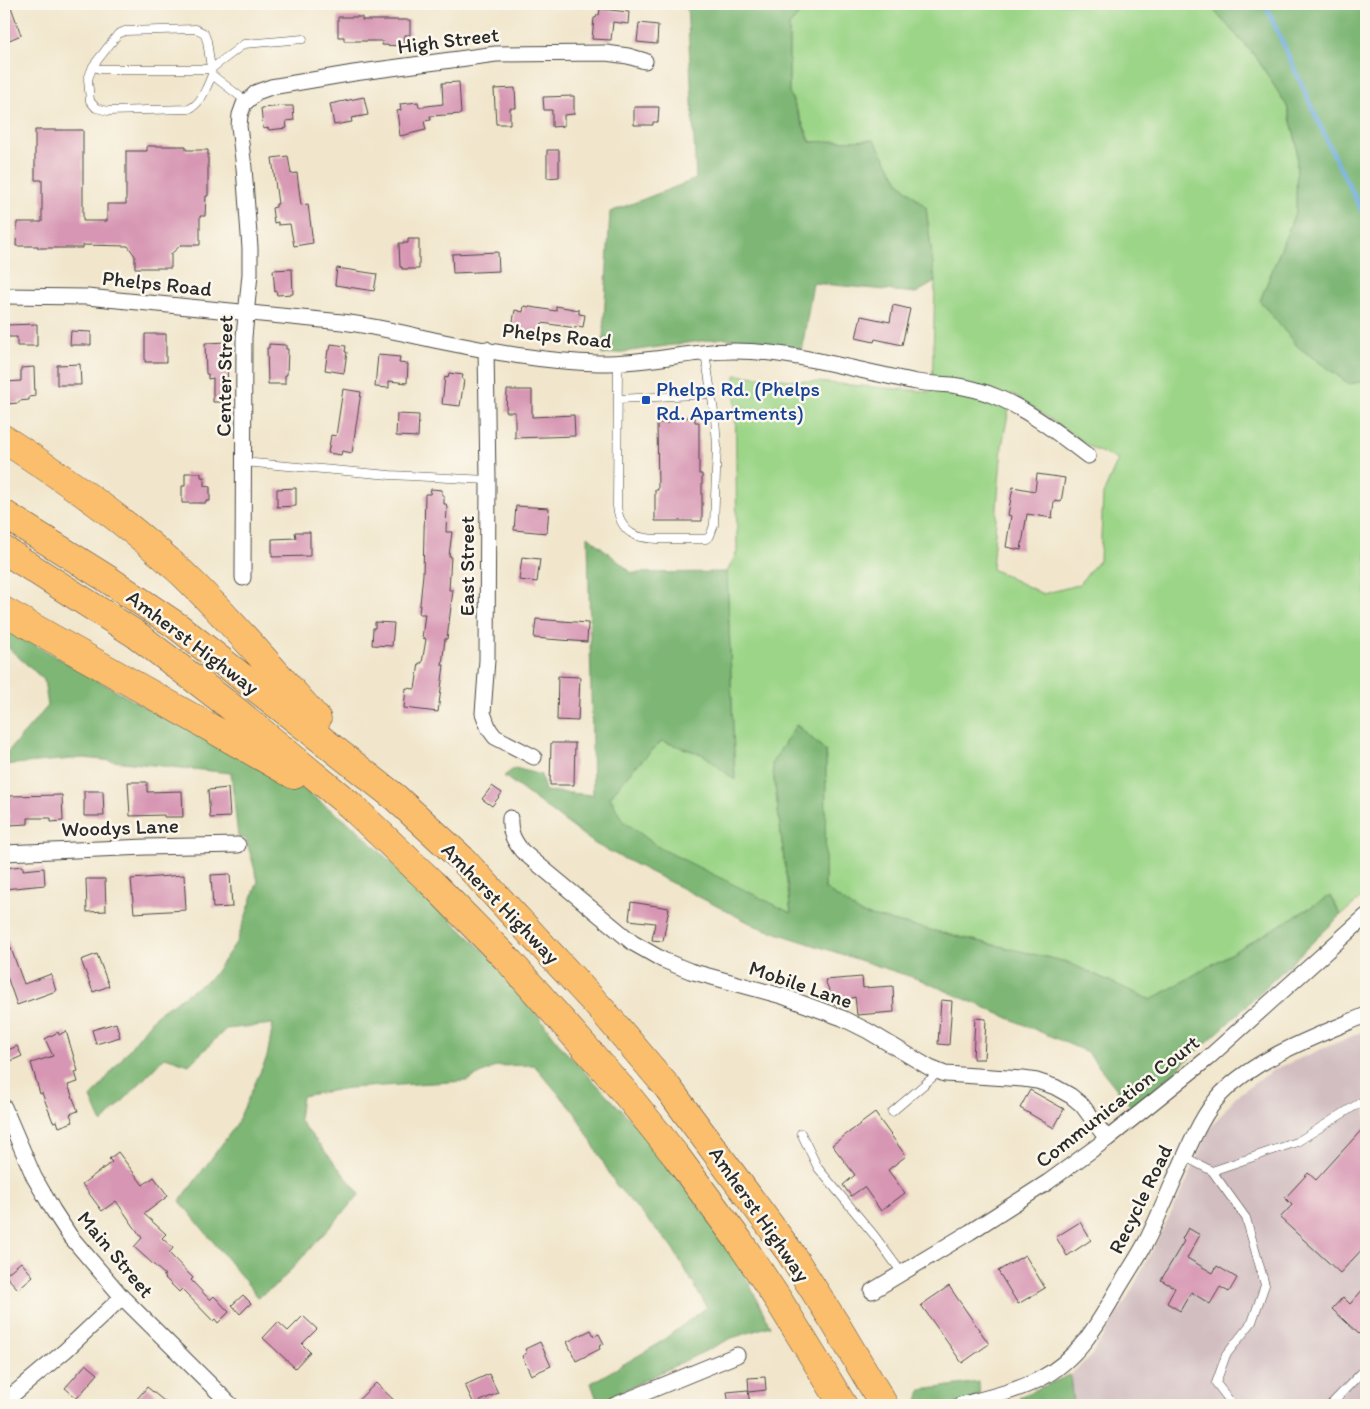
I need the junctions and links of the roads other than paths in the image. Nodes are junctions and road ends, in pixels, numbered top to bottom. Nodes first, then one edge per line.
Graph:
1 (303, 39) dead end
2 (645, 61) dead end
3 (93, 66) junction
4 (211, 72) junction
5 (252, 97) junction
6 (4, 296) edge
7 (246, 314) junction
8 (486, 349) junction
9 (705, 353) junction
10 (618, 362) junction
11 (712, 394) junction
12 (619, 399) junction
13 (4, 439) edge
14 (1088, 456) dead end
15 (243, 462) junction
16 (488, 480) junction
17 (4, 514) edge
18 (4, 550) edge
19 (243, 578) dead end
20 (4, 611) edge
21 (534, 757) dead end
22 (396, 798) junction
23 (510, 818) dead end
24 (238, 845) dead end
25 (392, 846) junction
26 (4, 853) edge
27 (1366, 916) edge
28 (1366, 1015) edge
29 (939, 1072) junction
30 (1366, 1098) edge
31 (4, 1107) edge
32 (892, 1112) dead end
33 (800, 1133) dead end
34 (1107, 1138) junction
35 (1185, 1157) junction
36 (1212, 1171) junction
37 (902, 1273) junction
38 (872, 1291) dead end
39 (122, 1297) junction
40 (737, 1355) dead end
41 (1366, 1368) edge
42 (4, 1402) edge
43 (231, 1405) edge
44 (615, 1405) edge
45 (843, 1405) edge
46 (884, 1405) edge
47 (960, 1405) edge
48 (1233, 1405) edge
49 (1330, 1405) edge

1 - 4 lane
2 - 5 street, High Street
3 - 4 lane
3 - 4 lane
3 - 4 lane
4 - 5 lane
5 - 7 street, Center Street
6 - 7 street, Phelps Road
7 - 8 street, Phelps Road
7 - 15 street, Center Street
8 - 10 street, Phelps Road
8 - 16 street, East Street
9 - 10 street, Phelps Road
9 - 11 lane
9 - 14 street, Phelps Road
10 - 12 lane
11 - 12 lane
11 - 12 lane
13 - 22 highway
15 - 16 lane
15 - 19 street, Center Street
16 - 21 street, East Street
17 - 22 highway, Amherst Highway
18 - 25 highway, Amherst Highway
20 - 25 highway
22 - 46 highway, Amherst Highway
23 - 29 street, Mobile Lane
24 - 26 street, Woodys Lane
25 - 45 highway, Amherst Highway
27 - 34 street, Communication Court
28 - 35 street, Recycle Road
29 - 32 lane
29 - 34 street, Mobile Lane
30 - 36 lane
31 - 39 street, Main Street
33 - 37 lane
34 - 37 street, Communication Court
35 - 36 lane
35 - 47 street, Recycle Road
36 - 48 lane
37 - 38 street, Communication Court
39 - 42 street
39 - 43 street, Main Street
40 - 44 street
41 - 49 lane

